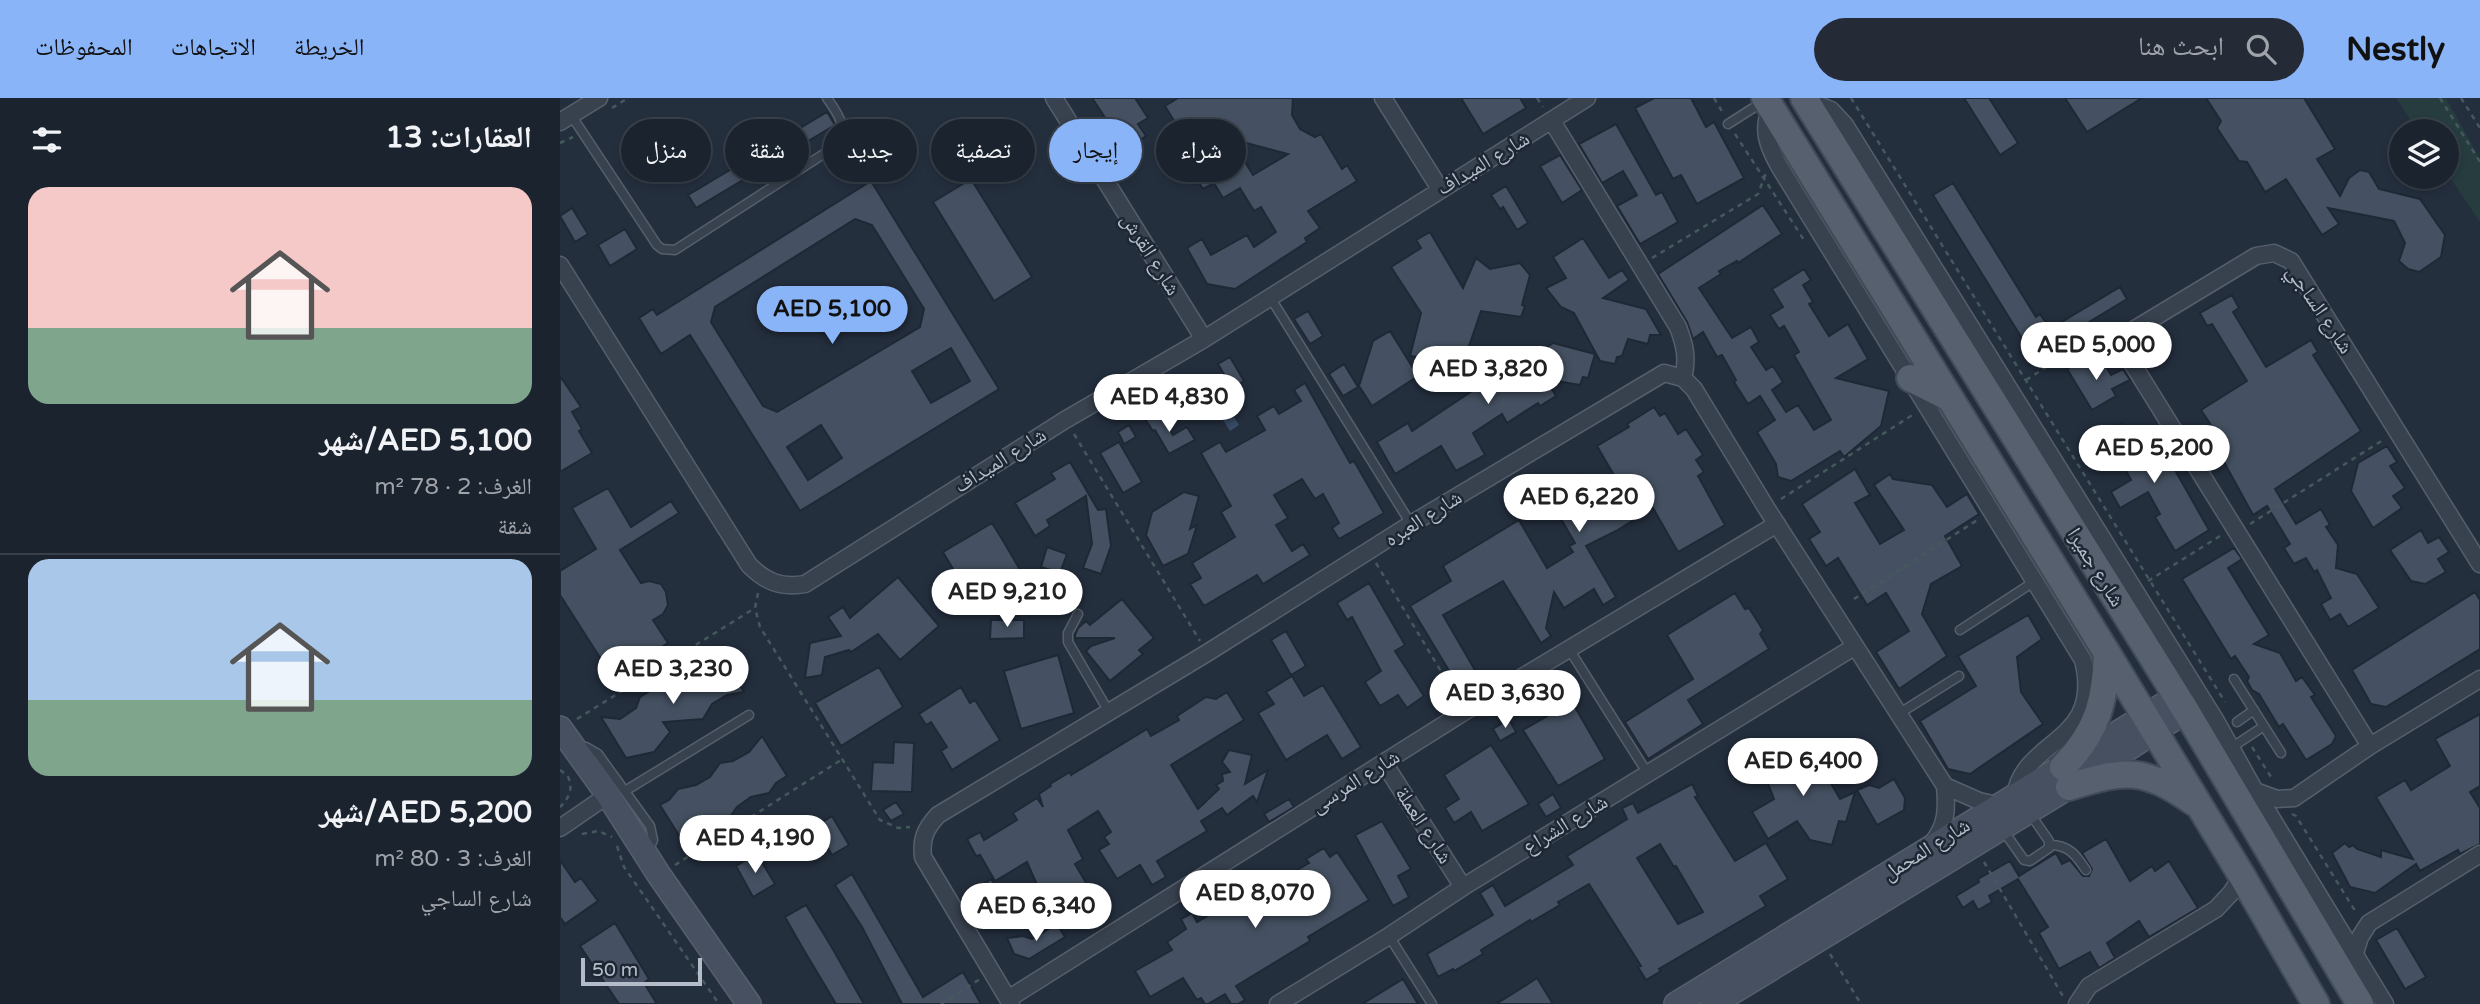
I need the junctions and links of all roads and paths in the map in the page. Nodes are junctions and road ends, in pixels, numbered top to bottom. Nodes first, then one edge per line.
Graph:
1 (598, 98) edge
2 (827, 98) edge
3 (1054, 98) edge
4 (1383, 98) edge
5 (1587, 98) edge
6 (2440, 98) edge
7 (2461, 98) edge
8 (1805, 99) edge
9 (1768, 102) edge
10 (569, 111) edge
11 (1552, 121) junction
12 (1728, 124) dead end
13 (2480, 128) edge
14 (2480, 162) edge
15 (1779, 166) junction
16 (1440, 189) junction
17 (560, 265) edge
18 (1641, 265) junction
19 (1270, 297) junction
20 (2135, 329) junction
21 (1203, 339) junction
22 (1910, 378) junction
23 (1683, 379) junction
24 (2008, 389) junction
25 (1948, 397) junction
26 (1918, 412) dead end
27 (1065, 420) junction
28 (2398, 430) junction
29 (1767, 509) junction
30 (1991, 512) junction
31 (1411, 524) junction
32 (1777, 524) junction
33 (2236, 530) junction
34 (1369, 551) junction
35 (2480, 564) edge
36 (2044, 573) junction
37 (760, 576) junction
38 (2134, 590) junction
39 (1854, 599) dead end
40 (755, 608) junction
41 (1077, 614) dead end
42 (1960, 630) dead end
43 (1854, 647) junction
44 (1569, 648) junction
45 (1207, 653) junction
46 (2107, 653) junction
47 (1959, 676) dead end
48 (2234, 679) dead end
49 (2480, 679) edge
50 (2254, 710) junction
51 (1109, 712) junction
52 (1464, 712) junction
53 (1900, 713) junction
54 (750, 715) dead end
55 (2164, 715) junction
56 (2237, 722) dead end
57 (2264, 726) junction
58 (565, 735) edge
59 (2231, 747) junction
60 (2370, 747) junction
61 (2281, 754) dead end
62 (841, 760) junction
63 (1384, 763) junction
64 (560, 770) edge
65 (1648, 774) junction
66 (2066, 777) junction
67 (1945, 786) junction
68 (2255, 791) junction
69 (617, 793) junction
70 (2294, 798) junction
71 (2199, 806) junction
72 (560, 807) edge
73 (2011, 810) junction
74 (927, 827) junction
75 (560, 828) edge
76 (2280, 832) junction
77 (579, 835) dead end
78 (1973, 844) junction
79 (2050, 845) junction
80 (1928, 848) junction
81 (2480, 854) edge
82 (2086, 870) dead end
83 (659, 875) junction
84 (2242, 876) junction
85 (1463, 887) junction
86 (2331, 914) junction
87 (2369, 923) junction
88 (1390, 936) junction
89 (1821, 940) junction
90 (2355, 953) junction
91 (992, 972) junction
92 (1010, 1001) edge
93 (719, 1004) edge
94 (748, 1004) edge
95 (941, 1004) edge
96 (1278, 1004) edge
97 (1432, 1004) edge
98 (1676, 1004) edge
99 (1713, 1004) edge
100 (1861, 1004) edge
101 (2068, 1004) edge
102 (2077, 1004) edge
103 (2316, 1004) edge
104 (2360, 1004) edge
105 (2385, 1004) edge

1 - 10 street
2 - 10 lane
3 - 21 street, شارع القرش
4 - 16 street
5 - 11 street, شارع الميداف
6 - 14 path
7 - 13 path
8 - 24 street
8 - 55 main road, شارع جميرا
9 - 12 lane
9 - 15 street
9 - 25 main road, شارع جميرا
11 - 16 street, شارع الميداف
11 - 18 street
15 - 18 path
15 - 22 street
16 - 19 street, شارع الميداف
17 - 37 street
18 - 23 street
19 - 21 street, شارع الميداف
19 - 31 lane
20 - 24 path
20 - 28 street, شارع الساجي
20 - 33 street
21 - 27 street, شارع الميداف
22 - 25 main road
22 - 30 street
23 - 29 street
23 - 31 street, شارع العبره
24 - 38 street
25 - 36 main road, شارع جميرا
26 - 29 path
27 - 37 street, شارع الميداف
27 - 45 path
28 - 33 path
28 - 35 street, شارع الساجي
29 - 32 street
30 - 36 street
30 - 39 path
31 - 34 street, شارع العبره
32 - 43 street
32 - 44 street, شارع المرسى
33 - 38 path
33 - 60 street
34 - 45 street, شارع العبره
34 - 52 path
36 - 42 lane
36 - 46 main road, شارع جميرا
36 - 55 main road
36 - 73 street
37 - 40 path
38 - 59 street
40 - 58 path
40 - 62 path
41 - 51 lane
43 - 53 street
43 - 65 street, شارع الشراع
44 - 52 street, شارع المرسى
44 - 65 lane
45 - 51 street, شارع العبره
46 - 55 main road, شارع جميرا
46 - 66 main road
47 - 53 lane
48 - 50 lane
49 - 60 street
50 - 56 lane
50 - 57 lane
51 - 74 street, شارع العبره
52 - 63 street, شارع المرسى
53 - 67 street
54 - 69 lane
55 - 66 street, شارع المحمل
55 - 71 main road, شارع جميرا
55 - 104 main road, شارع جميرا
57 - 59 lane
57 - 61 lane
58 - 69 street
59 - 68 street
60 - 70 street
62 - 74 path
62 - 83 path
63 - 85 street, شارع العملة
63 - 92 street, شارع المرسى
64 - 72 path
65 - 85 street, شارع الشراع
66 - 71 main road
66 - 73 street, شارع المحمل
67 - 73 street
67 - 80 street
68 - 70 street
68 - 76 street
69 - 75 street
69 - 83 street
70 - 76 street
71 - 84 main road, شارع جميرا
73 - 78 street, شارع المحمل
73 - 79 lane
73 - 79 lane
73 - 80 street, شارع المحمل
74 - 91 street
76 - 86 street
77 - 93 path
78 - 89 street, شارع المحمل
78 - 101 path
79 - 82 lane
80 - 98 street, شارع المحمل
81 - 87 street
83 - 94 street
84 - 102 street
84 - 103 main road, شارع جميرا
85 - 88 street, شارع الشراع
86 - 87 street
86 - 90 street
87 - 90 street
88 - 96 street, شارع الشراع
88 - 97 lane
89 - 99 street, شارع المحمل
89 - 100 path
90 - 105 street
91 - 92 street
91 - 95 path

